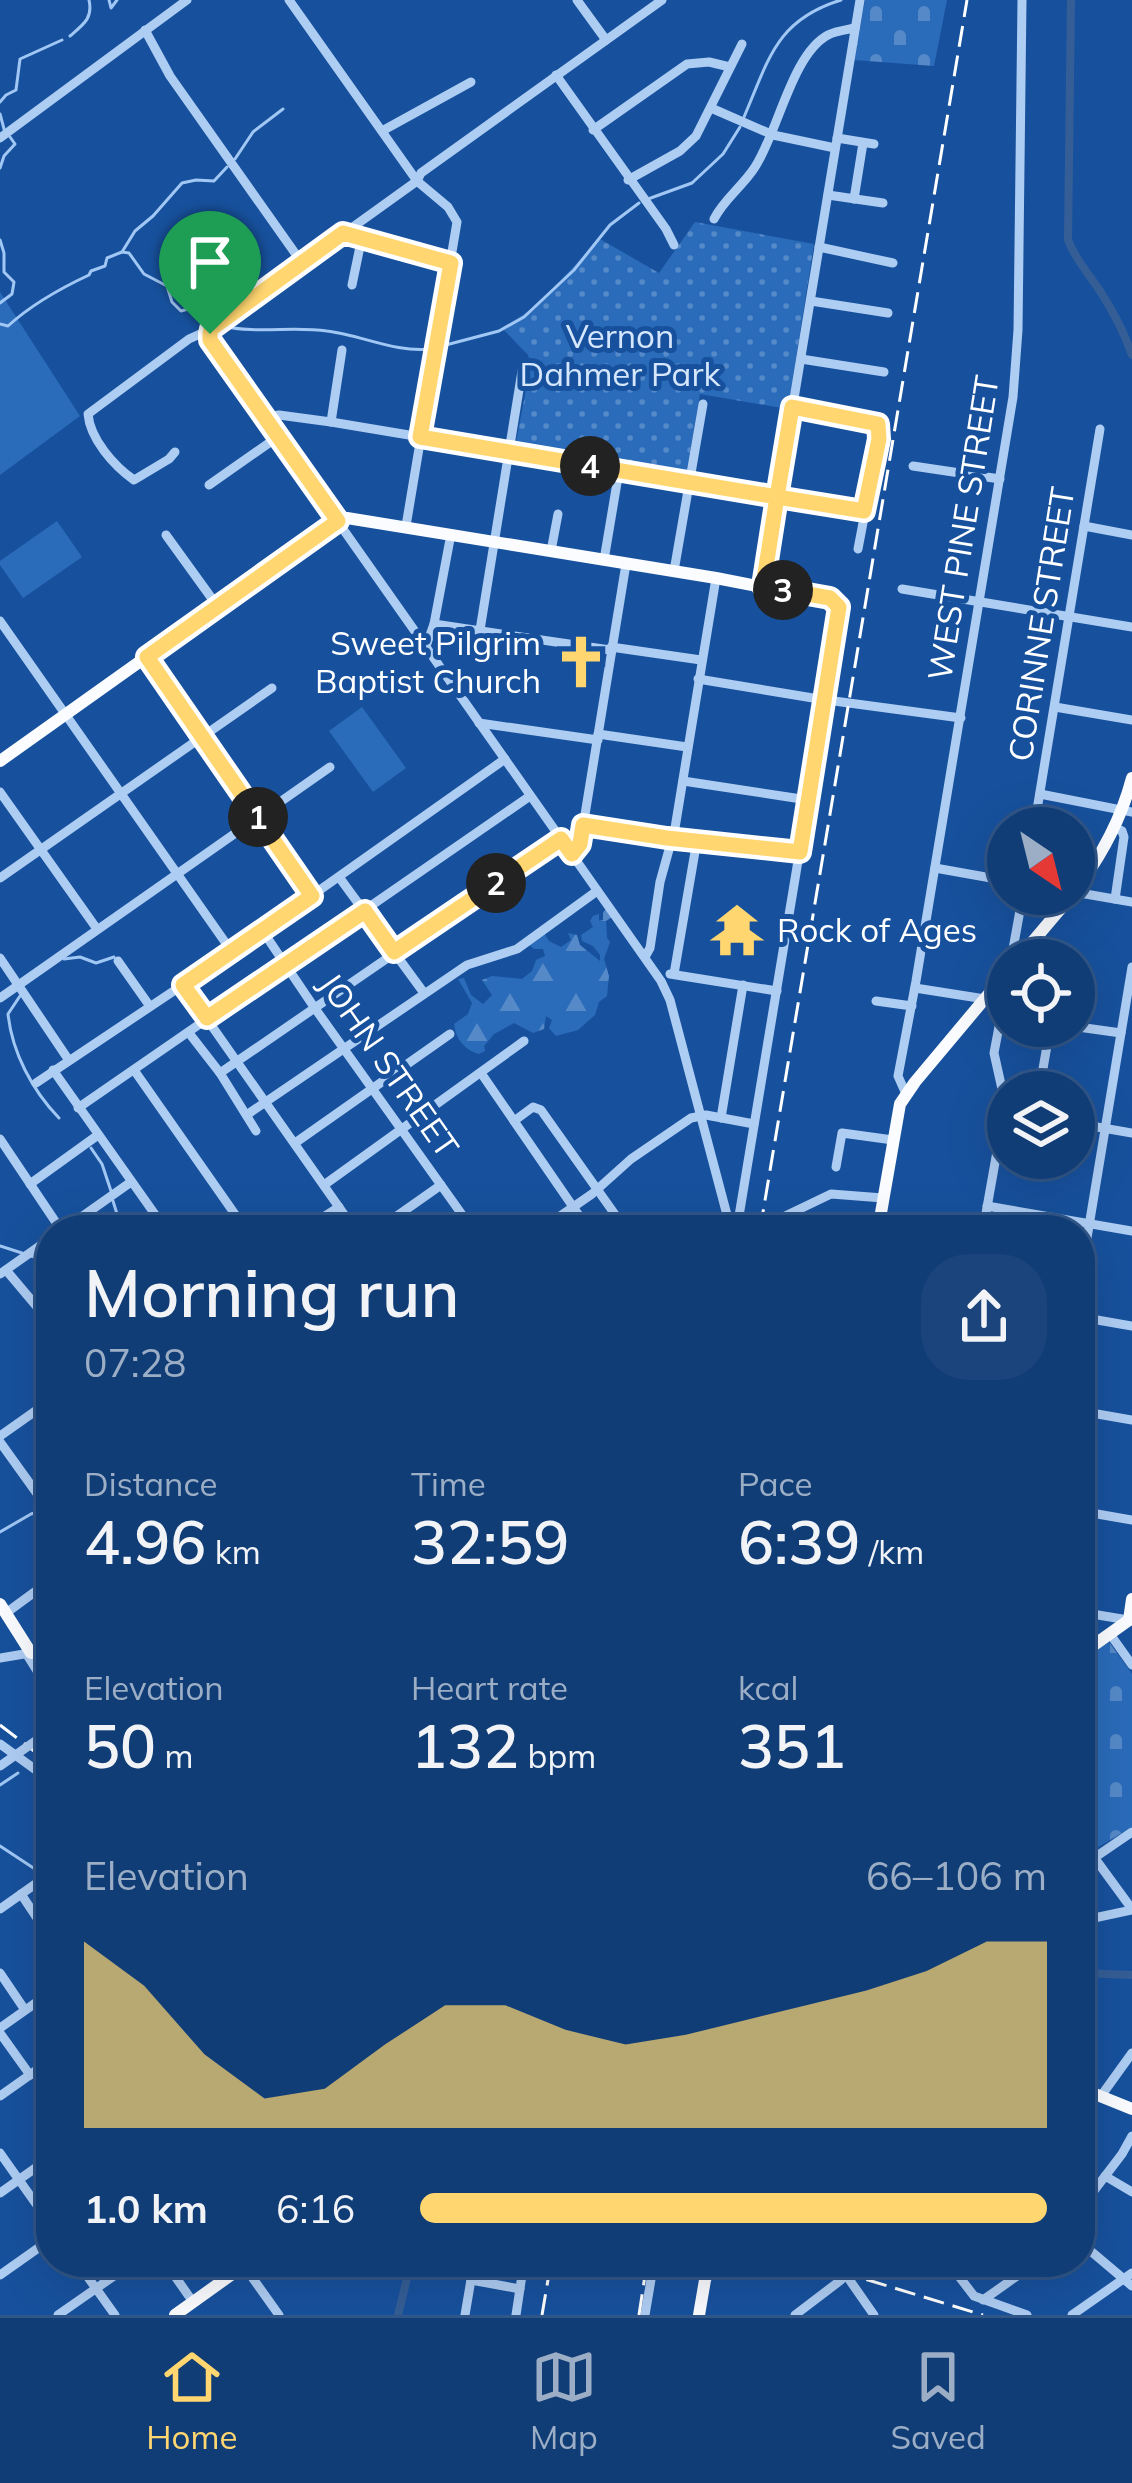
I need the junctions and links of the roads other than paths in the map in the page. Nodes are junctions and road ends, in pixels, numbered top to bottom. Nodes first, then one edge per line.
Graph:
1 (187, 0) edge
2 (289, 0) edge
3 (578, 0) edge
4 (662, 0) edge
5 (860, 0) edge
6 (1022, 0) edge
7 (855, 28) junction
8 (145, 30) junction
9 (606, 40) junction
10 (742, 44) dead end
11 (730, 68) junction
12 (556, 75) junction
13 (471, 82) dead end
14 (712, 108) junction
15 (593, 130) junction
16 (382, 131) junction
17 (773, 135) junction
18 (0, 139) edge
19 (836, 143) junction
20 (628, 180) junction
21 (417, 181) junction
22 (828, 195) junction
23 (854, 199) junction
24 (883, 203) dead end
25 (714, 219) dead end
26 (343, 233) junction
27 (362, 236) junction
28 (674, 245) dead end
29 (819, 248) junction
30 (893, 262) dead end
31 (302, 263) junction
32 (451, 263) junction
33 (352, 285) dead end
34 (811, 301) junction
35 (888, 313) dead end
36 (211, 329) junction
37 (342, 350) dead end
38 (801, 359) junction
39 (524, 365) dead end
40 (884, 373) dead end
41 (703, 404) dead end
42 (792, 407) junction
43 (266, 417) junction
44 (332, 422) junction
45 (1100, 429) dead end
46 (279, 436) junction
47 (420, 437) junction
48 (175, 452) dead end
49 (509, 452) junction
50 (913, 466) dead end
51 (619, 471) junction
52 (1000, 479) junction
53 (688, 481) junction
54 (209, 485) dead end
55 (777, 497) junction
56 (864, 511) junction
57 (558, 514) dead end
58 (338, 521) junction
59 (406, 526) junction
60 (1084, 526) junction
61 (451, 534) junction
62 (1132, 535) edge
63 (166, 536) dead end
64 (493, 542) junction
65 (858, 549) dead end
66 (551, 551) junction
67 (604, 560) junction
68 (626, 563) junction
69 (674, 571) junction
70 (716, 578) junction
71 (763, 586) junction
72 (902, 589) dead end
73 (835, 601) joint
74 (980, 602) junction
75 (218, 607) junction
76 (1069, 616) junction
77 (0, 621) edge
78 (434, 624) junction
79 (1132, 628) edge
80 (480, 630) junction
81 (425, 646) junction
82 (611, 649) junction
83 (147, 657) junction
84 (701, 660) junction
85 (698, 679) junction
86 (272, 688) dead end
87 (825, 699) junction
88 (1055, 707) junction
89 (65, 715) junction
90 (961, 718) junction
91 (1132, 720) edge
92 (479, 723) junction
93 (201, 736) junction
94 (598, 737) junction
95 (687, 747) junction
96 (505, 759) junction
97 (0, 760) edge
98 (330, 767) dead end
99 (1132, 778) edge
100 (682, 781) junction
101 (0, 792) edge
102 (121, 794) junction
103 (1040, 794) junction
104 (530, 796) junction
105 (808, 800) junction
106 (1038, 807) edge
107 (1127, 811) edge
108 (257, 817) junction
109 (583, 825) junction
110 (1115, 828) junction
111 (561, 839) junction
112 (672, 839) junction
113 (697, 840) junction
114 (41, 849) junction
115 (800, 852) junction
116 (572, 854) junction
117 (1095, 863) edge
118 (935, 868) junction
119 (176, 874) junction
120 (339, 877) junction
121 (987, 877) edge
122 (0, 878) edge
123 (597, 891) junction
124 (312, 896) junction
125 (1095, 896) edge
126 (1114, 898) junction
127 (1132, 902) edge
128 (365, 911) junction
129 (1054, 915) edge
130 (97, 929) junction
131 (262, 930) junction
132 (1032, 939) edge
133 (232, 952) junction
134 (394, 952) junction
135 (645, 957) junction
136 (0, 958) edge
137 (118, 961) dead end
138 (286, 965) junction
139 (1132, 969) edge
140 (674, 974) junction
141 (658, 975) junction
142 (19, 985) junction
143 (183, 985) junction
144 (743, 985) junction
145 (915, 988) junction
146 (777, 992) junction
147 (424, 993) junction
148 (0, 998) edge
149 (986, 998) joint
150 (875, 1000) dead end
151 (149, 1005) junction
152 (912, 1006) junction
153 (314, 1007) junction
154 (207, 1018) junction
155 (1095, 1030) edge
156 (189, 1033) junction
157 (450, 1034) dead end
158 (1121, 1034) junction
159 (524, 1041) dead end
160 (343, 1048) junction
161 (68, 1059) junction
162 (237, 1062) junction
163 (53, 1070) junction
164 (134, 1070) junction
165 (220, 1073) junction
166 (481, 1073) junction
167 (36, 1083) dead end
168 (373, 1088) junction
169 (911, 1088) junction
170 (265, 1102) junction
171 (78, 1108) junction
172 (248, 1114) junction
173 (700, 1114) junction
174 (721, 1118) junction
175 (514, 1120) junction
176 (754, 1124) junction
177 (1095, 1127) edge
178 (402, 1129) junction
179 (1106, 1129) junction
180 (256, 1131) dead end
181 (1132, 1133) edge
182 (98, 1135) junction
183 (0, 1139) edge
184 (893, 1139) junction
185 (295, 1144) junction
186 (836, 1167) dead end
187 (992, 1179) edge
188 (131, 1182) junction
189 (30, 1184) junction
190 (324, 1185) junction
191 (441, 1185) junction
192 (597, 1190) junction
193 (883, 1198) junction
194 (987, 1206) junction
195 (339, 1207) junction
196 (573, 1207) junction
197 (52, 1215) edge
198 (84, 1215) edge
199 (155, 1215) edge
200 (236, 1215) edge
201 (326, 1215) edge
202 (345, 1215) edge
203 (398, 1215) edge
204 (462, 1215) edge
205 (562, 1215) edge
206 (579, 1215) edge
207 (615, 1215) edge
208 (731, 1215) edge
209 (736, 1215) edge
210 (786, 1215) edge
211 (880, 1215) edge
212 (986, 1215) edge
213 (1042, 1215) edge
214 (1091, 1215) edge
215 (1095, 1224) edge
216 (1132, 1231) edge
217 (36, 1249) edge
218 (3, 1272) edge
219 (36, 1305) edge
220 (1095, 1320) edge
221 (1132, 1326) edge
222 (36, 1411) edge
223 (1095, 1414) edge
224 (1132, 1420) edge
225 (0, 1439) edge
226 (36, 1491) edge
227 (1095, 1514) edge
228 (1132, 1520) edge
229 (36, 1589) edge
230 (1132, 1599) edge
231 (3, 1608) edge
232 (1095, 1614) edge
233 (1131, 1619) edge
234 (1110, 1634) junction
235 (1095, 1644) edge
236 (29, 1653) junction
237 (36, 1653) edge
238 (0, 1658) edge
239 (1132, 1665) edge
240 (36, 1671) edge
241 (36, 1741) edge
242 (0, 1744) edge
243 (0, 1766) edge
244 (36, 1770) edge
245 (1132, 1832) edge
246 (1095, 1857) edge
247 (1095, 1859) edge
248 (36, 1883) edge
249 (20, 1894) junction
250 (0, 1909) edge
251 (1132, 1910) edge
252 (36, 1917) edge
253 (1095, 1919) edge
254 (0, 1973) edge
255 (36, 2003) edge
256 (26, 2010) junction
257 (0, 2030) edge
258 (1132, 2053) edge
259 (36, 2072) edge
260 (30, 2075) junction
261 (1095, 2095) edge
262 (0, 2096) edge
263 (1101, 2096) junction
264 (1132, 2109) edge
265 (1132, 2136) edge
266 (0, 2152) edge
267 (36, 2167) edge
268 (1105, 2176) junction
269 (19, 2180) junction
270 (1095, 2190) edge
271 (1132, 2192) edge
272 (0, 2193) edge
273 (36, 2204) edge
274 (36, 2250) edge
275 (1095, 2253) edge
276 (0, 2276) edge
277 (88, 2277) edge
278 (112, 2277) edge
279 (174, 2277) edge
280 (230, 2277) edge
281 (254, 2277) edge
282 (472, 2277) edge
283 (522, 2277) edge
284 (651, 2277) edge
285 (706, 2277) edge
286 (843, 2277) edge
287 (847, 2277) edge
288 (959, 2277) edge
289 (1016, 2277) edge
290 (1130, 2279) edge
291 (471, 2280) junction
292 (96, 2288) junction
293 (520, 2289) junction
294 (983, 2300) junction
295 (193, 2307) edge
296 (58, 2315) edge
297 (115, 2315) edge
298 (175, 2315) edge
299 (279, 2315) edge
300 (465, 2315) edge
301 (516, 2315) edge
302 (645, 2315) edge
303 (699, 2315) edge
304 (795, 2315) edge
305 (874, 2315) edge
306 (1027, 2315) edge
307 (1072, 2315) edge

1 - 8 street
2 - 16 street
3 - 9 street
4 - 9 street
5 - 7 street
6 - 52 street, WEST PINE STREET
7 - 17 street
7 - 19 street
8 - 18 street
8 - 31 street
9 - 12 street
10 - 11 street
11 - 14 street
11 - 15 street
12 - 15 street
12 - 21 street
13 - 16 street
14 - 17 street
14 - 20 street
15 - 20 street
16 - 21 street
17 - 19 street
17 - 25 street
19 - 22 street
19 - 23 street
20 - 28 street
21 - 26 street
21 - 32 street
22 - 23 street
22 - 29 street
23 - 24 street
26 - 27 street
26 - 31 street
27 - 32 street
27 - 33 street
29 - 30 street
29 - 34 street
31 - 36 street
32 - 47 street
34 - 35 street
34 - 38 street
36 - 43 street
36 - 48 street
37 - 44 street
38 - 40 street
38 - 42 street
39 - 49 street
41 - 53 street
42 - 55 street
42 - 56 street
43 - 44 street
43 - 46 street
44 - 47 street
45 - 60 street, CORINNE STREET
46 - 54 street
46 - 58 street
47 - 49 street
47 - 59 street
49 - 51 street
49 - 64 street
50 - 52 street
51 - 53 street
51 - 67 street
52 - 74 street, WEST PINE STREET
53 - 55 street
53 - 69 street
55 - 56 street
55 - 71 street
56 - 65 street
57 - 66 street
58 - 59 main road
58 - 75 main road
58 - 81 street
59 - 61 main road
60 - 62 street
60 - 76 street, CORINNE STREET
61 - 64 main road
61 - 78 street
63 - 75 street
64 - 66 main road
64 - 80 street
66 - 67 main road
67 - 68 main road
68 - 69 main road
68 - 82 street
69 - 70 main road
70 - 71 main road
70 - 84 street
71 - 73 main road
72 - 74 street
73 - 87 street
74 - 76 street
74 - 90 street, WEST PINE STREET
75 - 83 main road
76 - 79 street
76 - 88 street, CORINNE STREET
77 - 89 street
78 - 80 street
78 - 81 street
80 - 82 street
81 - 92 street
82 - 84 street
82 - 94 street
83 - 89 main road
83 - 93 street
84 - 85 street
85 - 87 street
85 - 95 street
86 - 93 street
87 - 90 street
87 - 105 street
88 - 91 street
88 - 103 street, CORINNE STREET
89 - 97 main road
89 - 102 street
90 - 118 street, WEST PINE STREET
92 - 94 street
92 - 96 street
93 - 102 street
93 - 108 street
94 - 95 street
94 - 109 street
95 - 100 street
96 - 104 street
96 - 120 street
98 - 108 street
99 - 107 main road
100 - 105 street
100 - 112 street
101 - 114 street
102 - 114 street
102 - 119 street
103 - 106 street, CORINNE STREET
103 - 107 street
104 - 111 street
104 - 128 street
105 - 115 street
107 - 110 main road
108 - 119 street
108 - 124 street
109 - 112 street
109 - 116 street
110 - 117 main road
110 - 126 street
111 - 116 street
111 - 134 street
112 - 113 street
112 - 135 street
113 - 115 street
113 - 140 street
114 - 122 street
114 - 130 street
115 - 146 street
116 - 123 street
118 - 121 street
118 - 145 street, WEST PINE STREET
119 - 130 street
119 - 133 street
120 - 124 street
120 - 128 street
123 - 135 street
123 - 147 street
124 - 131 street
125 - 126 street
126 - 127 street
128 - 134 street
128 - 138 street
129 - 132 main road
130 - 142 street
131 - 133 street
131 - 138 street, JOHN STREET
133 - 143 street
134 - 147 street
134 - 153 street
135 - 141 street
136 - 142 street
137 - 151 street
138 - 153 street, JOHN STREET
138 - 154 street
139 - 158 street
140 - 141 street
140 - 144 street
141 - 173 street
142 - 148 street
142 - 161 street
143 - 151 street
143 - 154 street
144 - 146 street
144 - 174 street
145 - 149 street
145 - 152 street, WEST PINE STREET
146 - 176 street
147 - 160 street
149 - 169 main road
150 - 152 street
151 - 161 street
152 - 169 street, WEST PINE STREET
153 - 160 street, JOHN STREET
153 - 162 street
154 - 156 street
154 - 162 street
155 - 158 street
156 - 164 street
156 - 165 street
157 - 168 street
158 - 179 street
159 - 166 street
160 - 168 street, JOHN STREET
160 - 170 street
161 - 163 street
162 - 165 street
162 - 170 street
163 - 167 street
163 - 171 street
164 - 171 street
164 - 200 street
165 - 172 street
166 - 175 street
166 - 178 street
168 - 178 street, JOHN STREET
168 - 185 street
169 - 184 main road
170 - 172 street
170 - 185 street
171 - 182 street
172 - 180 street
173 - 174 street
173 - 192 street
173 - 208 street
174 - 176 street
175 - 192 street
175 - 196 street
176 - 209 street
177 - 179 street
178 - 190 street
178 - 191 street, JOHN STREET
179 - 181 street
179 - 214 street
182 - 188 street
182 - 189 street
183 - 189 street
184 - 186 street
184 - 193 main road
185 - 190 street
187 - 194 street
188 - 198 street
188 - 199 street
189 - 197 street
190 - 195 street
191 - 203 street
191 - 204 street, JOHN STREET
192 - 196 street
192 - 207 street
193 - 210 street, bridge
193 - 211 main road
194 - 212 street
194 - 213 street
195 - 201 street
195 - 202 street
196 - 205 street
196 - 206 street
215 - 216 street
217 - 218 street
218 - 219 street
220 - 221 street
222 - 225 street
223 - 224 street
225 - 226 street
227 - 228 street
229 - 231 street
230 - 233 main road
231 - 236 main road
232 - 233 street
233 - 234 main road
234 - 235 main road
234 - 239 street
236 - 237 main road
236 - 238 street
236 - 240 street
241 - 243 street, bridge
242 - 244 street
245 - 246 street
247 - 251 street
248 - 249 street
249 - 250 street
249 - 252 street
251 - 253 street
254 - 256 street
255 - 256 street
256 - 257 street
257 - 260 street
258 - 263 street
259 - 260 street
260 - 262 street
261 - 263 main road
263 - 264 main road
265 - 268 street
266 - 269 street
267 - 269 street
268 - 270 street
268 - 271 street
269 - 272 street
269 - 273 street
274 - 276 street
275 - 290 street
277 - 292 street
278 - 292 street
279 - 295 street
280 - 295 main road
281 - 299 street
282 - 291 street
283 - 293 street
284 - 302 street
285 - 303 main road
286 - 304 street
287 - 305 street
288 - 294 street
289 - 294 street
290 - 307 street
291 - 293 street
291 - 300 street
292 - 296 street
292 - 297 street
293 - 301 street
294 - 306 street
295 - 298 main road

